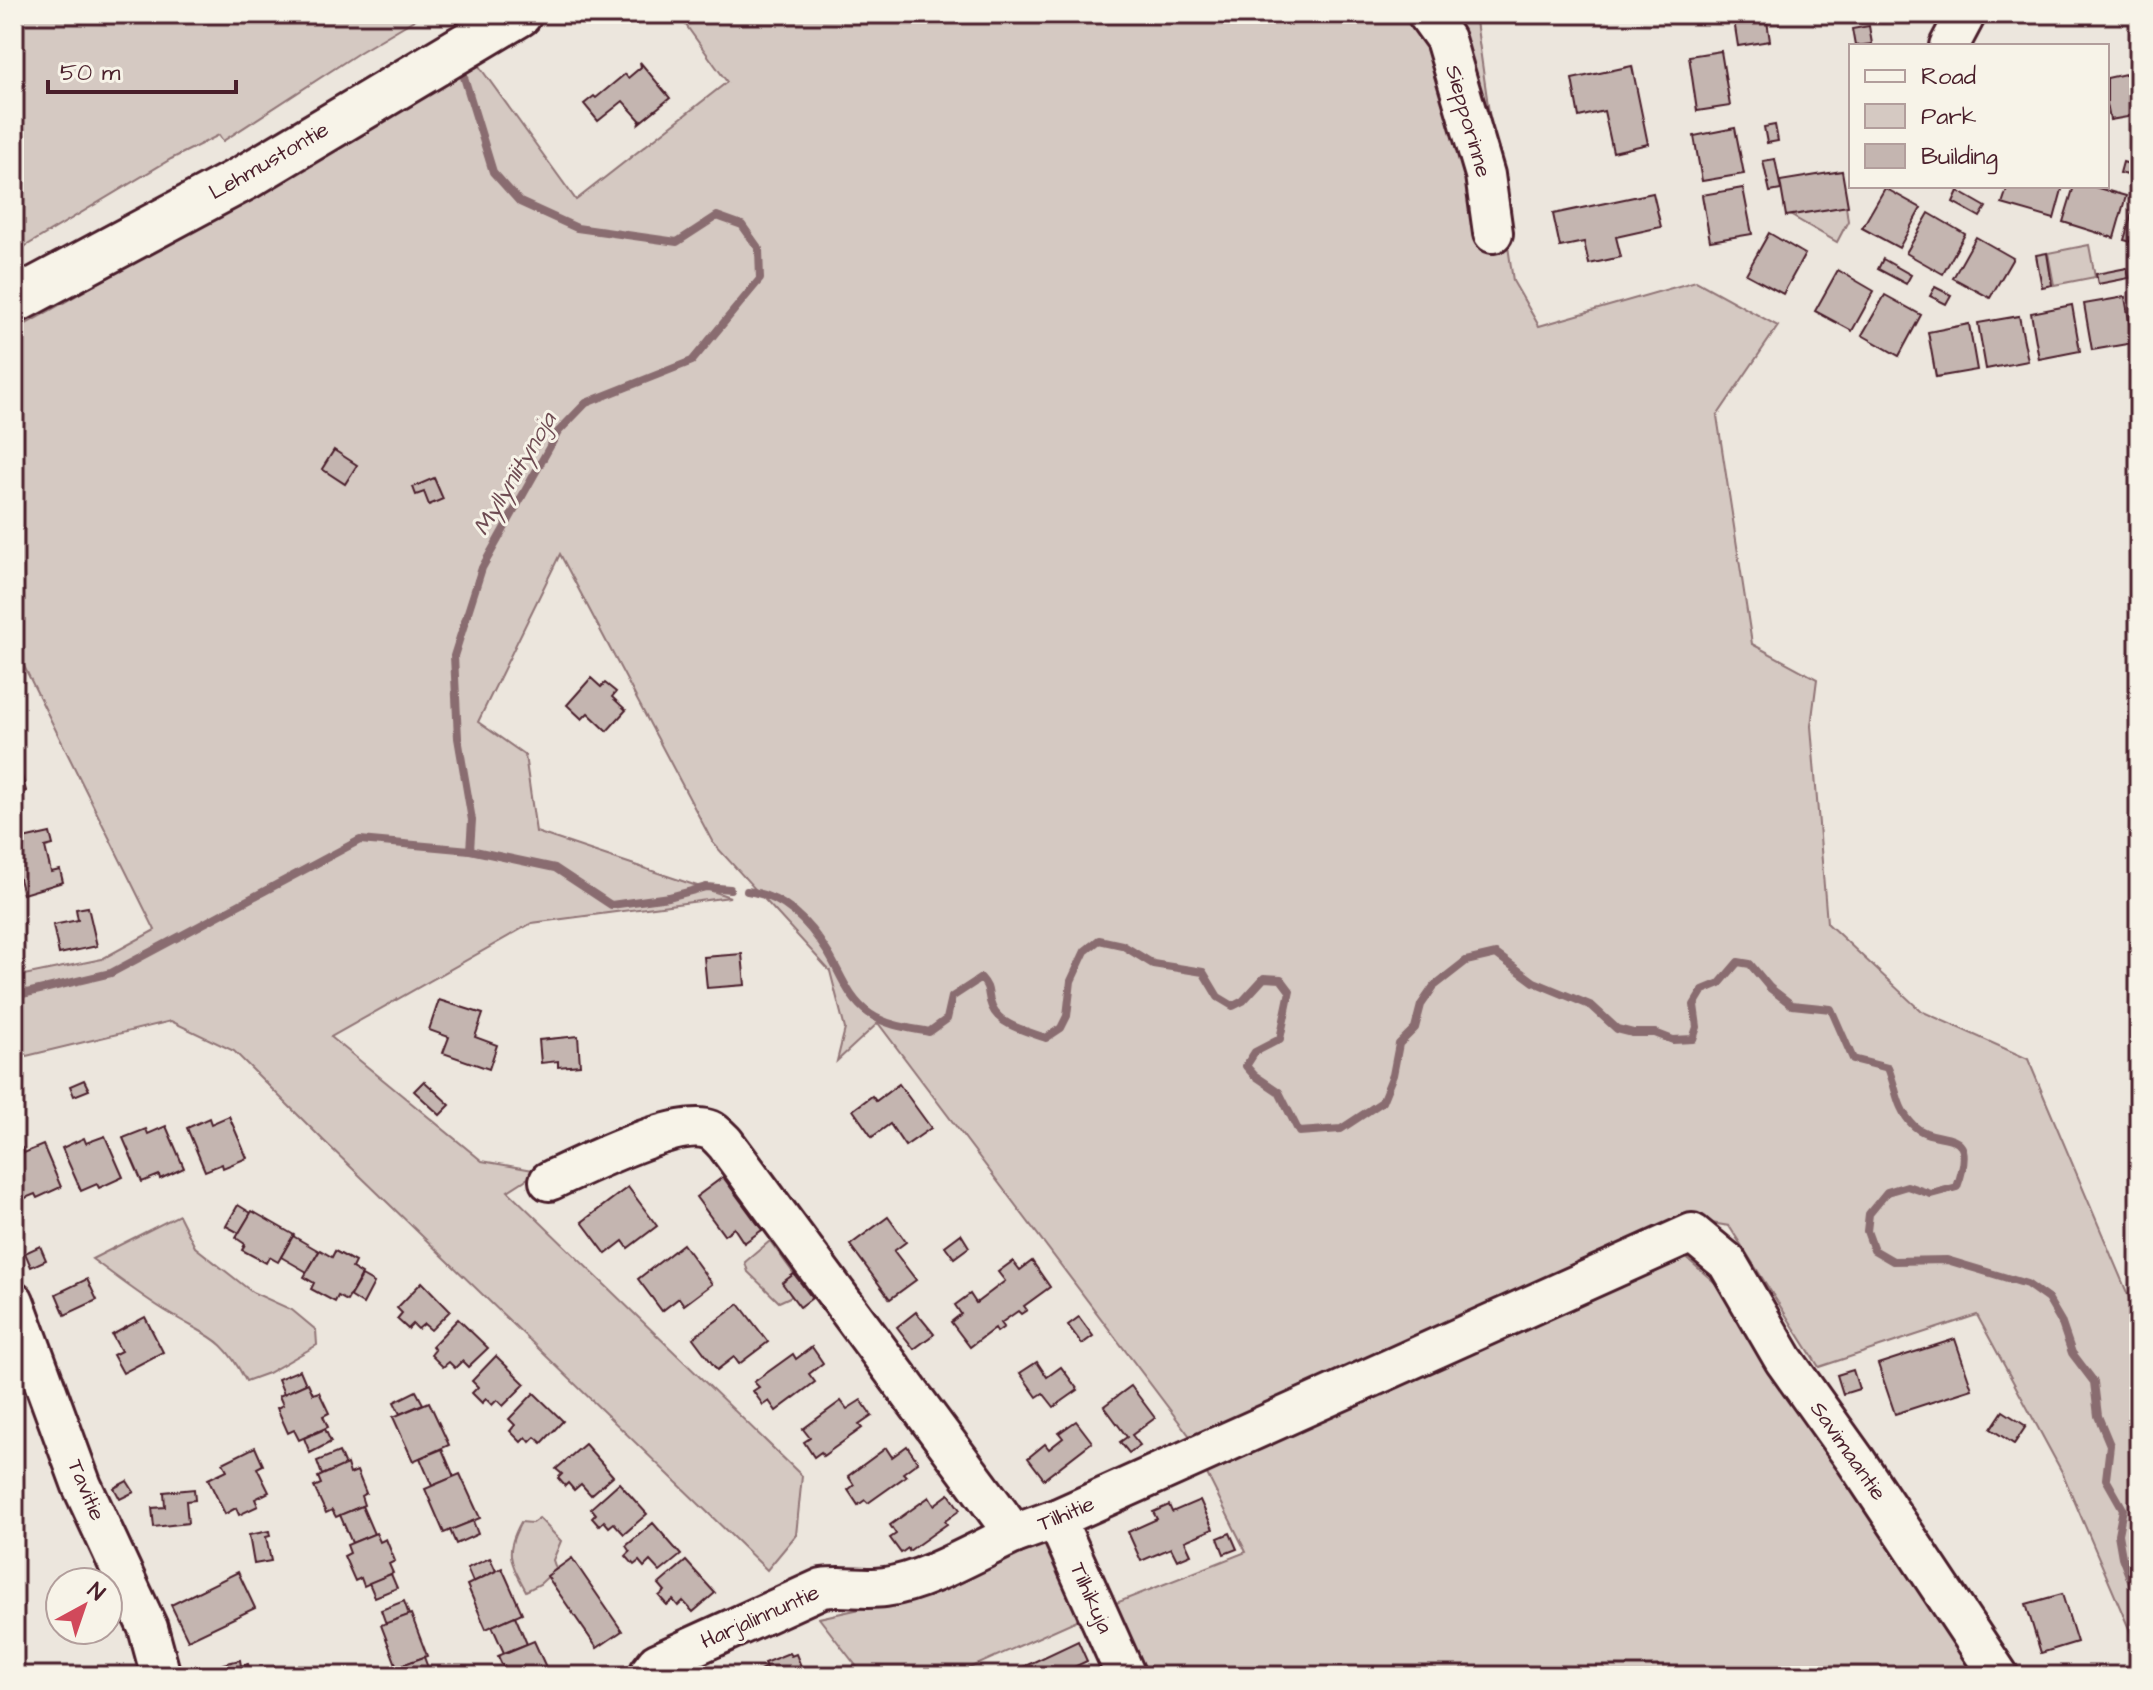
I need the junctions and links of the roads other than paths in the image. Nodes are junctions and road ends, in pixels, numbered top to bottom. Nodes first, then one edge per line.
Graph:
1 (519, 14) edge
2 (1427, 14) edge
3 (1966, 14) edge
4 (1950, 44) edge
5 (1493, 233) dead end
6 (14, 301) edge
7 (549, 1181) dead end
8 (1692, 1233) joint
9 (14, 1301) edge
10 (1056, 1519) junction
11 (1014, 1534) junction
12 (161, 1676) edge
13 (651, 1676) edge
14 (1126, 1676) edge
15 (1999, 1676) edge

1 - 6 main road, Lehmustontie
2 - 5 street, Siepporinne
3 - 4 street
7 - 11 street, Tilhitie
8 - 10 street, Tilhitie
8 - 15 street, Savimaantie
9 - 12 street, Tavitie
10 - 11 street, Tilhitie
10 - 14 street, Tilhikuja
11 - 13 street, Harjalinnuntie

